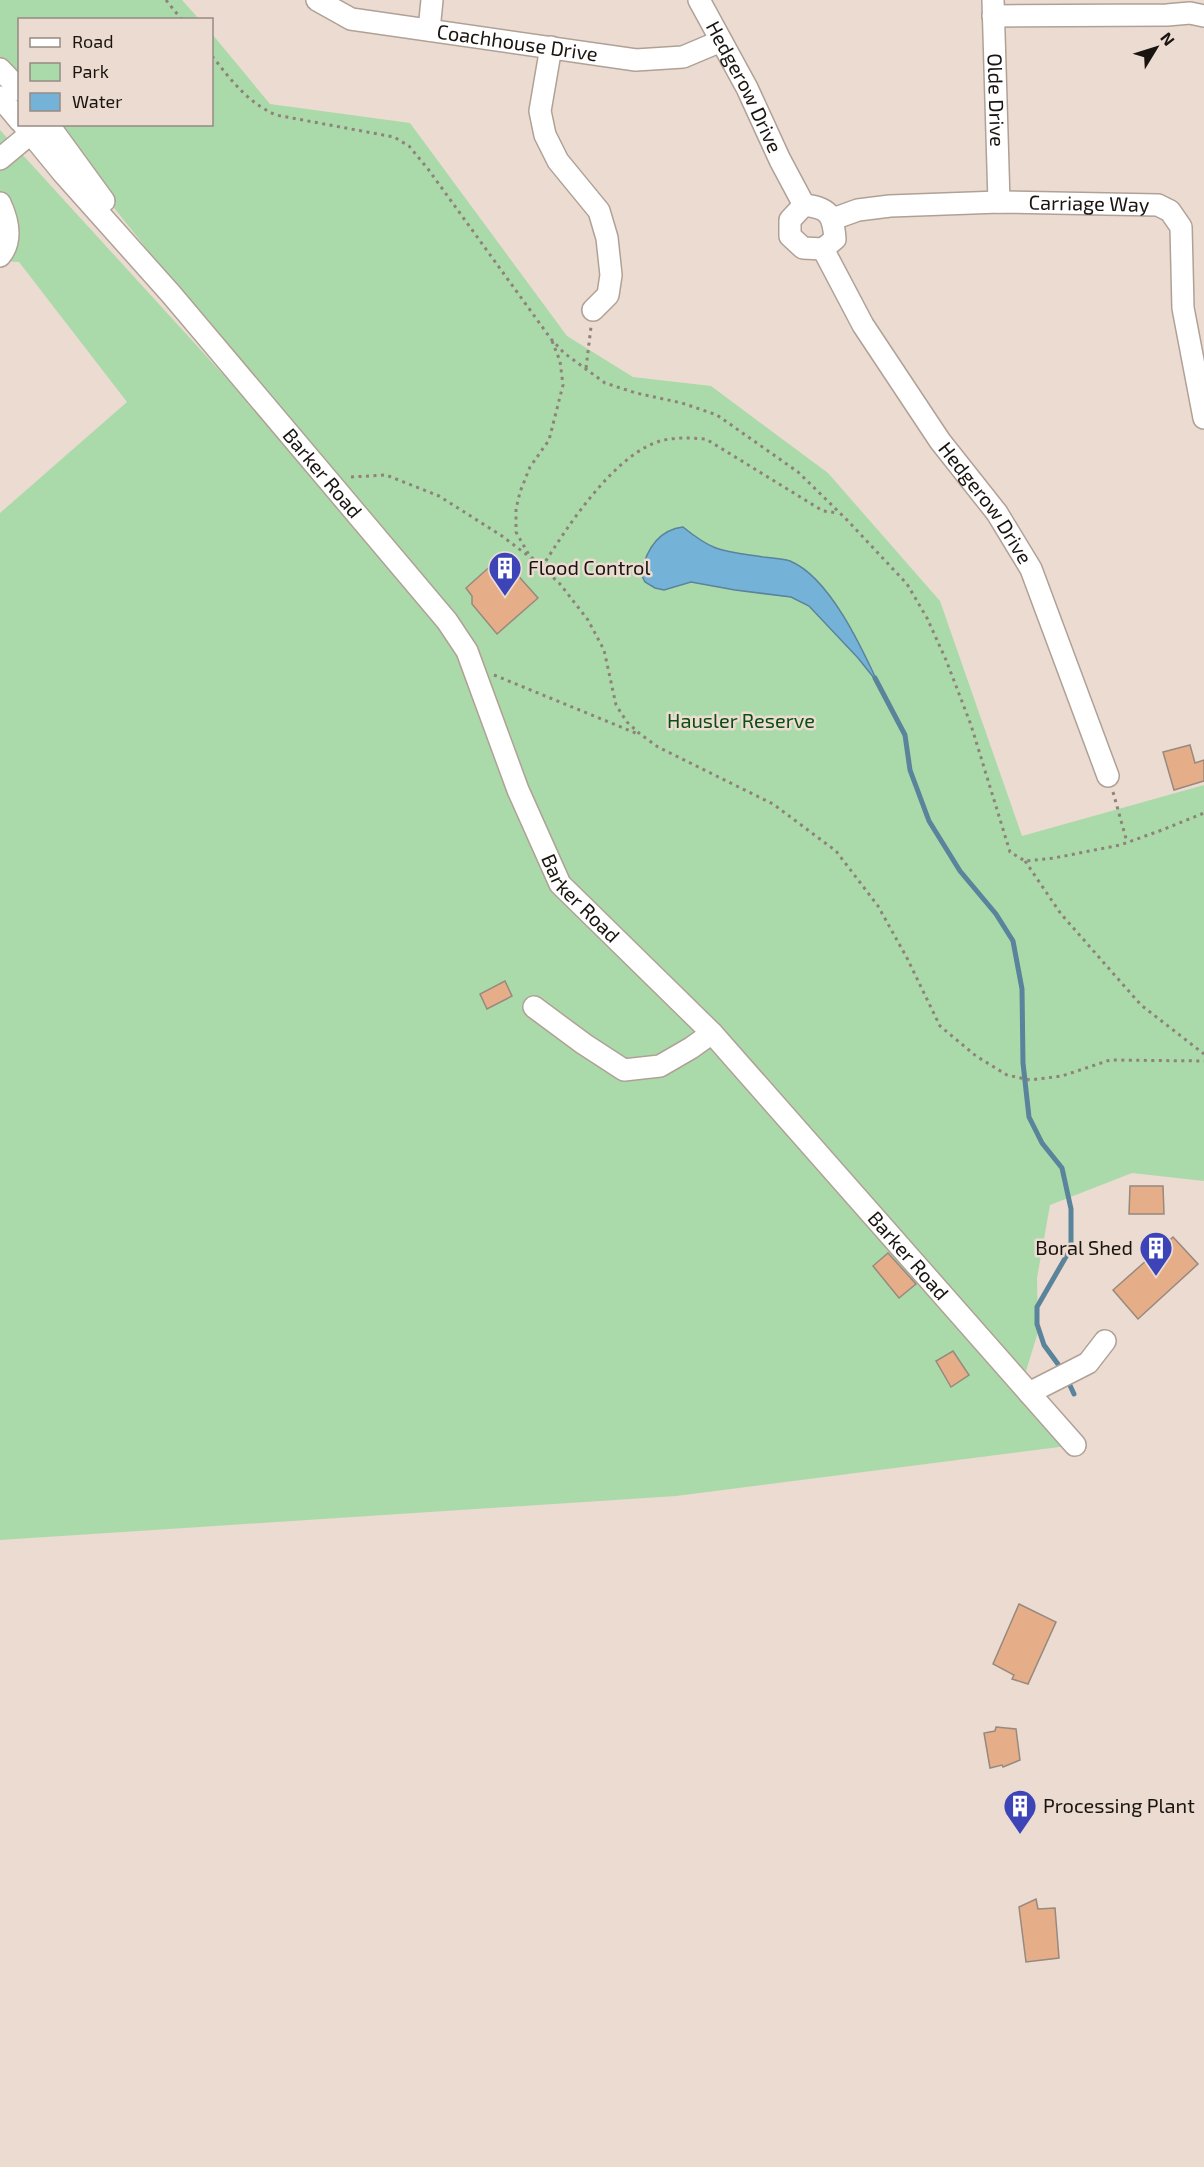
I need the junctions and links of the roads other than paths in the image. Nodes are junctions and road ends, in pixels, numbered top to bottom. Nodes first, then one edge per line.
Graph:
1 (317, 0) edge
2 (432, 0) edge
3 (699, 0) edge
4 (993, 8) edge
5 (1194, 10) edge
6 (429, 30) junction
7 (721, 41) junction
8 (551, 47) junction
9 (10, 86) edge
10 (18, 101) edge
11 (31, 126) edge
12 (0, 159) edge
13 (999, 202) junction
14 (0, 203) edge
15 (804, 205) junction
16 (833, 219) junction
17 (824, 249) junction
18 (0, 256) edge
19 (593, 310) road end
20 (1204, 418) edge
21 (1108, 776) road end
22 (534, 1007) dead end
23 (712, 1033) junction
24 (1105, 1341) dead end
25 (1029, 1393) junction
26 (1075, 1445) dead end

1 - 6 street, Coachhouse Drive
2 - 6 street
3 - 7 street, Hedgerow Drive
4 - 5 street
4 - 13 street, Olde Drive
6 - 8 street, Coachhouse Drive
7 - 8 street, Coachhouse Drive
7 - 15 street, Hedgerow Drive
8 - 19 street
9 - 10 street, Barker Road
11 - 12 street
11 - 23 street, Barker Road
13 - 16 street, Carriage Way
13 - 20 street, Carriage Way
14 - 18 street
15 - 16 street
15 - 17 street
16 - 17 street
17 - 21 street, Hedgerow Drive
22 - 23 street
23 - 25 street, Barker Road
24 - 25 street
25 - 26 street, Barker Road

